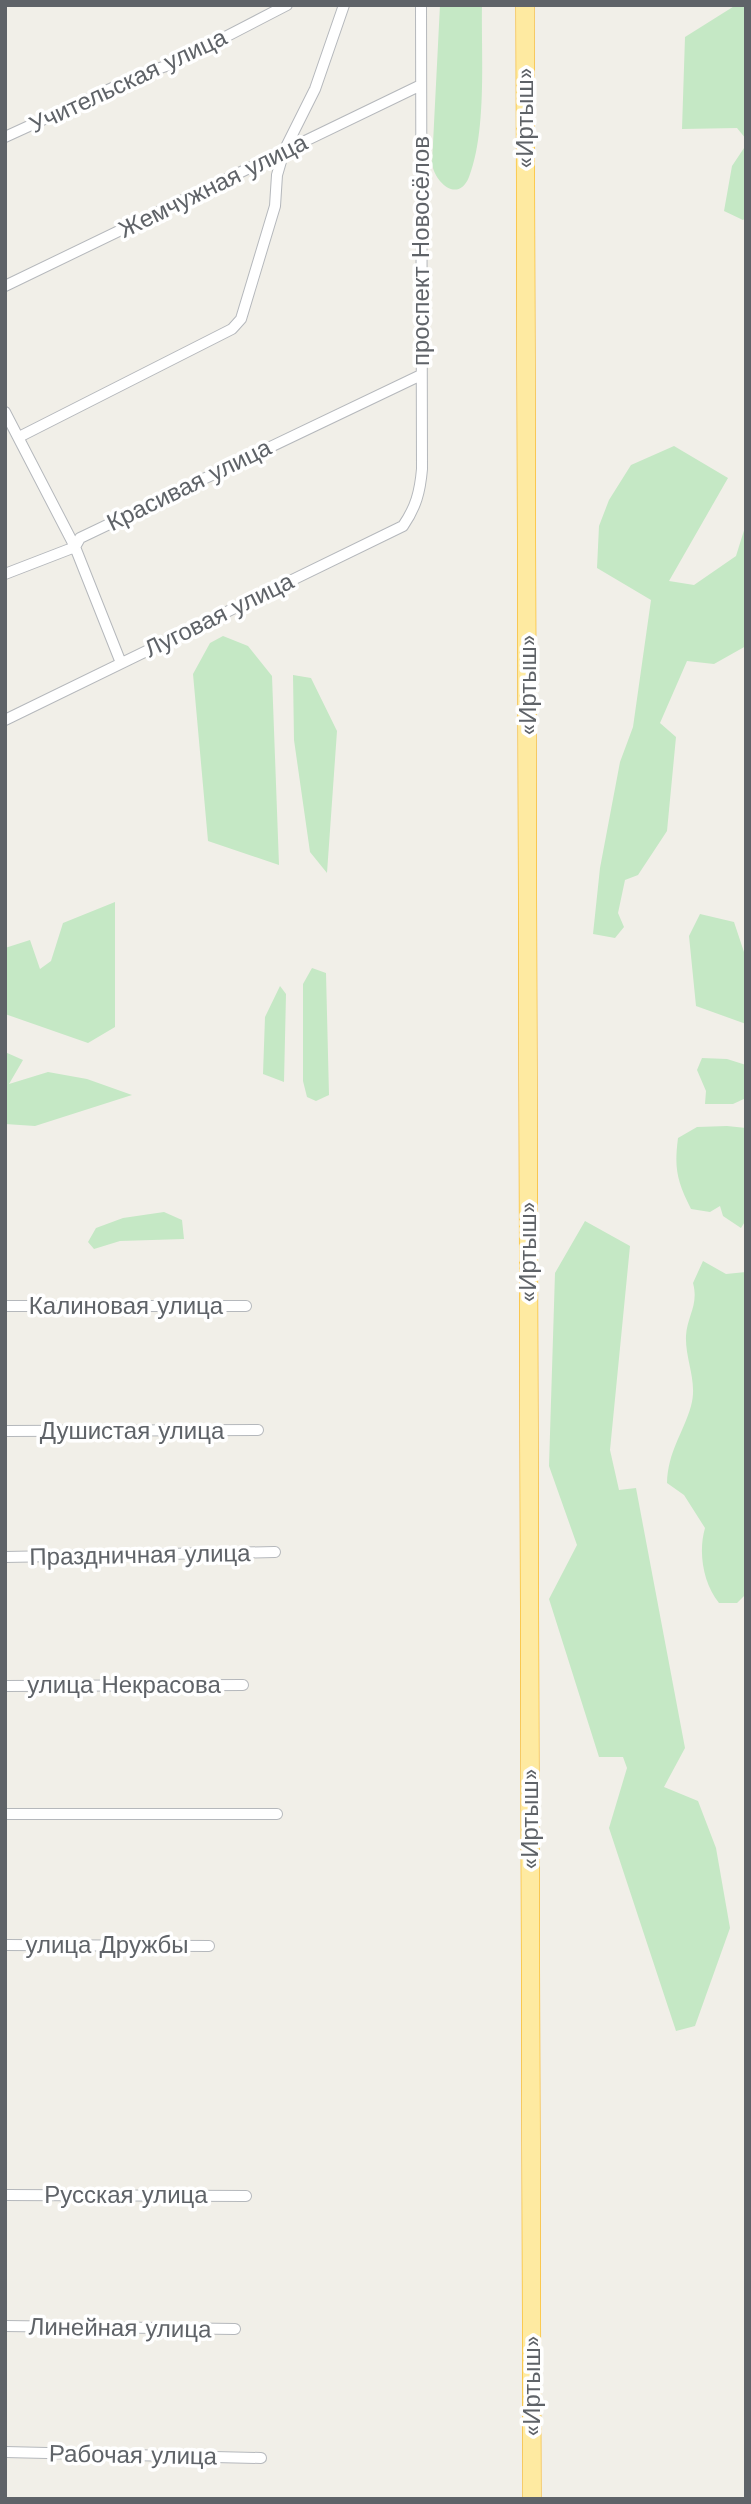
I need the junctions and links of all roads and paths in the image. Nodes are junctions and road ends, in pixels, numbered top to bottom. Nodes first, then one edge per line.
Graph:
1 (287, 5) edge
2 (344, 5) edge
3 (421, 5) edge
4 (525, 5) edge
5 (421, 85) junction
6 (5, 137) edge
7 (284, 151) junction
8 (5, 286) edge
9 (421, 375) junction
10 (5, 412) edge
11 (9, 427) edge
12 (19, 437) junction
13 (420, 497) joint
14 (75, 547) junction
15 (5, 574) edge
16 (121, 663) junction
17 (5, 720) edge
18 (5, 1306) edge
19 (246, 1306) dead end
20 (258, 1430) dead end
21 (5, 1431) edge
22 (275, 1552) dead end
23 (5, 1557) edge
24 (243, 1685) dead end
25 (5, 1686) edge
26 (5, 1814) edge
27 (276, 1814) dead end
28 (5, 1945) edge
29 (209, 1945) dead end
30 (5, 2195) edge
31 (246, 2196) dead end
32 (5, 2326) edge
33 (234, 2329) dead end
34 (5, 2452) edge
35 (261, 2458) dead end
36 (532, 2499) edge

1 - 6 street, Учительская улица
2 - 7 street
3 - 5 street, проспект Новосёлов
4 - 36 highway, «Иртыш»
5 - 7 street, Жемчужная улица
5 - 9 street, проспект Новосёлов
7 - 8 street, Жемчужная улица
7 - 12 street
9 - 13 street, проспект Новосёлов
9 - 14 street, Красивая улица
10 - 11 street
11 - 12 street
12 - 14 street
13 - 16 street, Луговая улица
14 - 15 street, Красивая улица
14 - 16 street
16 - 17 street, Луговая улица
18 - 19 street, Калиновая улица
20 - 21 street, Душистая улица
22 - 23 street, Праздничная улица
24 - 25 street, улица Некрасова
26 - 27 street
28 - 29 street, улица Дружбы
30 - 31 street, Русская улица
32 - 33 street, Линейная улица
34 - 35 street, Рабочая улица

